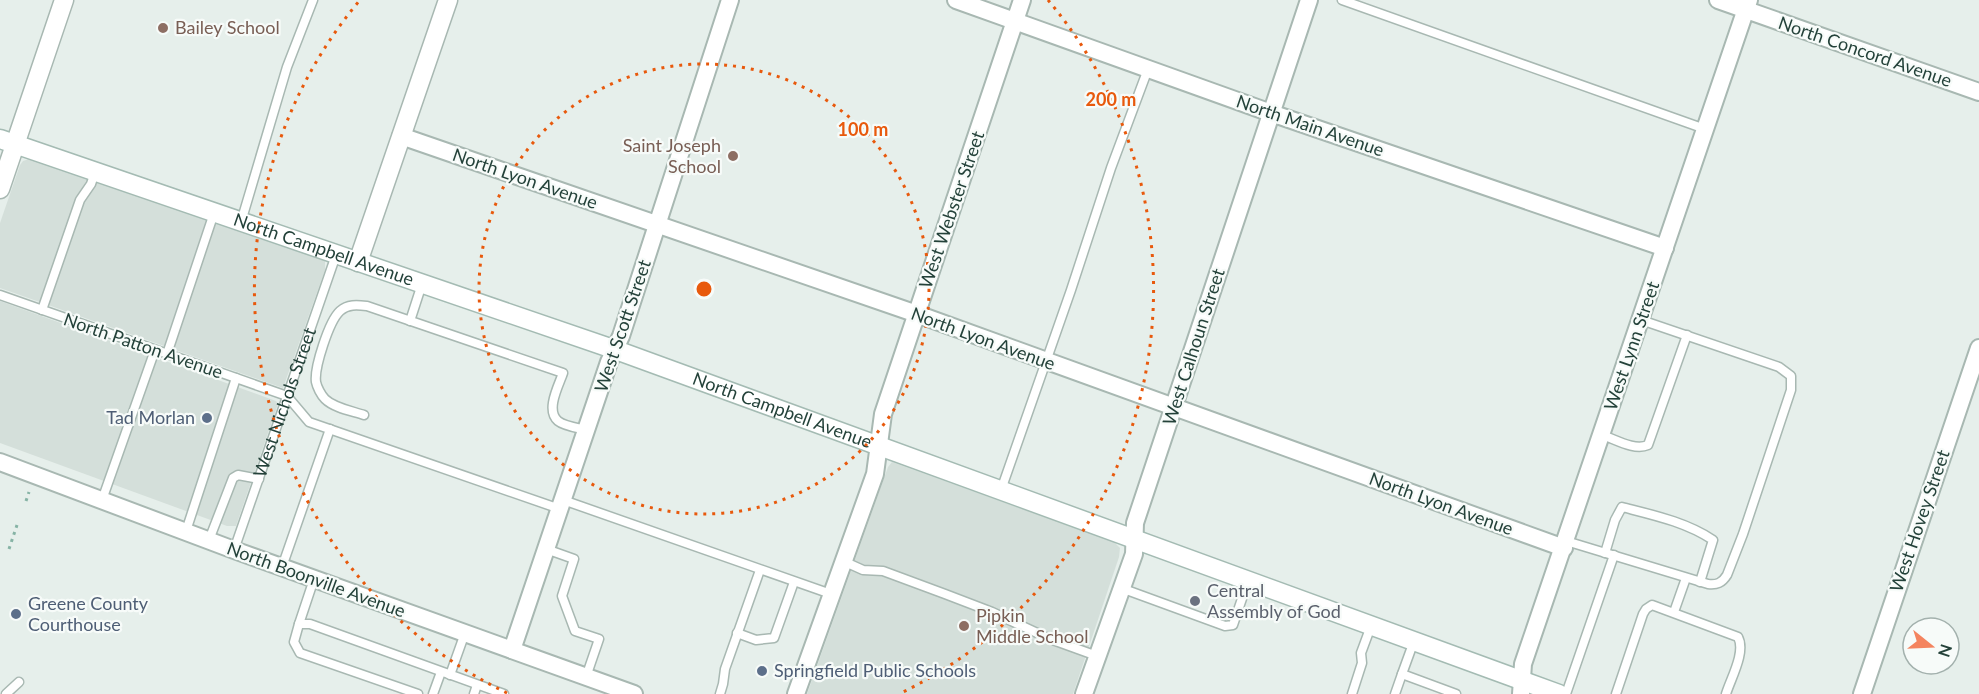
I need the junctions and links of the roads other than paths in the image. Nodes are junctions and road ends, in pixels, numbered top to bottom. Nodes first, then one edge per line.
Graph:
1 (64, 0) edge
2 (313, 0) edge
3 (448, 0) edge
4 (730, 0) edge
5 (956, 0) edge
6 (1022, 0) edge
7 (1309, 0) edge
8 (1342, 0) edge
9 (1718, 0) edge
10 (1748, 5) edge
11 (1015, 21) junction
12 (1148, 69) junction
13 (1979, 92) edge
14 (1271, 113) junction
15 (1706, 129) junction
16 (401, 136) junction
17 (8, 142) edge
18 (95, 172) junction
19 (0, 189) edge
20 (214, 213) junction
21 (241, 222) junction
22 (658, 225) junction
23 (1665, 248) junction
24 (336, 255) junction
25 (358, 262) junction
26 (422, 284) junction
27 (0, 295) edge
28 (42, 310) junction
29 (917, 314) junction
30 (1641, 320) junction
31 (410, 321) junction
32 (1687, 336) junction
33 (1979, 348) edge
34 (155, 350) junction
35 (616, 350) junction
36 (167, 354) junction
37 (1045, 361) junction
38 (236, 378) junction
39 (287, 396) junction
40 (1174, 408) junction
41 (364, 415) dead end
42 (330, 429) junction
43 (586, 430) junction
44 (1602, 435) junction
45 (879, 446) junction
46 (0, 462) edge
47 (259, 479) junction
48 (1001, 491) junction
49 (102, 500) junction
50 (561, 505) junction
51 (186, 531) junction
52 (1134, 539) junction
53 (209, 540) junction
54 (1565, 544) junction
55 (546, 549) junction
56 (234, 550) junction
57 (1610, 554) junction
58 (843, 561) junction
59 (282, 567) junction
60 (760, 570) junction
61 (1686, 578) junction
62 (314, 579) junction
63 (1248, 581) junction
64 (794, 582) junction
65 (1700, 582) junction
66 (1121, 588) junction
67 (831, 594) junction
68 (1674, 612) junction
69 (299, 624) junction
70 (1371, 626) junction
71 (465, 633) junction
72 (737, 633) junction
73 (1414, 641) junction
74 (512, 650) junction
75 (1097, 656) junction
76 (441, 672) junction
77 (1402, 674) junction
78 (450, 675) junction
79 (586, 677) junction
80 (19, 682) dead end
81 (477, 685) junction
82 (1522, 687) edge
83 (6, 694) edge
84 (418, 694) edge
85 (433, 694) edge
86 (474, 694) edge
87 (502, 694) edge
88 (634, 694) edge
89 (720, 694) edge
90 (796, 694) edge
91 (1084, 694) edge
92 (1352, 694) edge
93 (1395, 694) edge
94 (1456, 694) edge
95 (1560, 694) edge
96 (1566, 694) edge
97 (1616, 694) edge
98 (1726, 694) edge
99 (1862, 694) edge

1 - 17 main road
2 - 21 lane
3 - 16 main road
4 - 22 street, West Scott Street
5 - 11 street, North Main Avenue
6 - 11 street, West Webster Street
7 - 14 street, West Calhoun Street
8 - 15 lane
9 - 10 street, North Concord Avenue
10 - 13 street, North Concord Avenue
10 - 15 street, West Lynn Street
11 - 12 street, North Main Avenue
11 - 29 street, West Webster Street
12 - 14 street, North Main Avenue
12 - 37 lane
14 - 23 street, North Main Avenue
14 - 40 street, West Calhoun Street
15 - 23 street, West Lynn Street
16 - 22 street, North Lyon Avenue
16 - 25 main road
17 - 18 main road, North Campbell Avenue
17 - 19 main road
18 - 20 main road, North Campbell Avenue
18 - 28 lane
20 - 21 main road, North Campbell Avenue
20 - 36 lane
21 - 24 main road, North Campbell Avenue
22 - 29 street, North Lyon Avenue
22 - 35 street, West Scott Street
23 - 30 street, West Lynn Street
24 - 25 main road, North Campbell Avenue
24 - 39 lane, West Nichols Street
25 - 26 main road, North Campbell Avenue
26 - 31 lane
26 - 35 main road, North Campbell Avenue
27 - 28 lane, North Patton Avenue
28 - 34 lane, North Patton Avenue
29 - 37 street, North Lyon Avenue
29 - 45 street, West Webster Street
30 - 32 lane
30 - 44 street, West Lynn Street
31 - 41 lane
31 - 43 lane
32 - 44 lane
32 - 65 lane
33 - 99 street, West Hovey Street
34 - 36 lane, North Patton Avenue
34 - 49 lane
35 - 43 street, West Scott Street
35 - 45 main road, North Campbell Avenue
36 - 38 lane, North Patton Avenue
37 - 40 street, North Lyon Avenue
37 - 48 lane
38 - 39 lane, North Patton Avenue
38 - 51 lane
39 - 42 lane
39 - 47 lane, West Nichols Street
40 - 52 street, West Calhoun Street
40 - 54 street, North Lyon Avenue
42 - 50 lane
42 - 59 lane
43 - 50 street, West Scott Street
44 - 54 street, West Lynn Street
45 - 48 main road, North Campbell Avenue
45 - 58 street, West Webster Street
46 - 49 street, North Boonville Avenue
47 - 53 lane
47 - 56 lane, West Nichols Street
48 - 52 main road, North Campbell Avenue
49 - 51 street, North Boonville Avenue
50 - 55 street, West Scott Street
50 - 60 lane
51 - 53 street, North Boonville Avenue
52 - 63 main road, North Campbell Avenue
52 - 66 street, West Calhoun Street
53 - 56 street, North Boonville Avenue
54 - 57 lane
54 - 82 street, West Lynn Street
55 - 74 street, West Scott Street
55 - 79 lane
56 - 59 street, North Boonville Avenue
57 - 61 lane
57 - 65 lane
57 - 96 lane
58 - 67 street, West Webster Street
58 - 75 lane
59 - 62 street, North Boonville Avenue
60 - 64 lane
60 - 72 lane
61 - 65 lane
61 - 68 lane
62 - 69 lane
62 - 71 street, North Boonville Avenue
63 - 66 lane
63 - 70 main road, North Campbell Avenue
64 - 67 lane
64 - 72 lane
66 - 75 street, West Calhoun Street
67 - 90 street, West Webster Street
68 - 97 lane
68 - 98 lane
69 - 76 lane
69 - 84 lane
70 - 73 main road, North Campbell Avenue
70 - 92 lane
71 - 74 street, North Boonville Avenue
71 - 78 lane
72 - 89 lane
73 - 77 lane
73 - 82 main road, North Campbell Avenue
74 - 79 street, North Boonville Avenue
75 - 91 street, West Calhoun Street
76 - 78 lane
76 - 85 lane
77 - 93 lane
77 - 94 lane
78 - 81 lane
79 - 88 street, North Boonville Avenue
80 - 83 lane
81 - 86 lane
81 - 87 lane
82 - 95 main road, North Campbell Avenue

